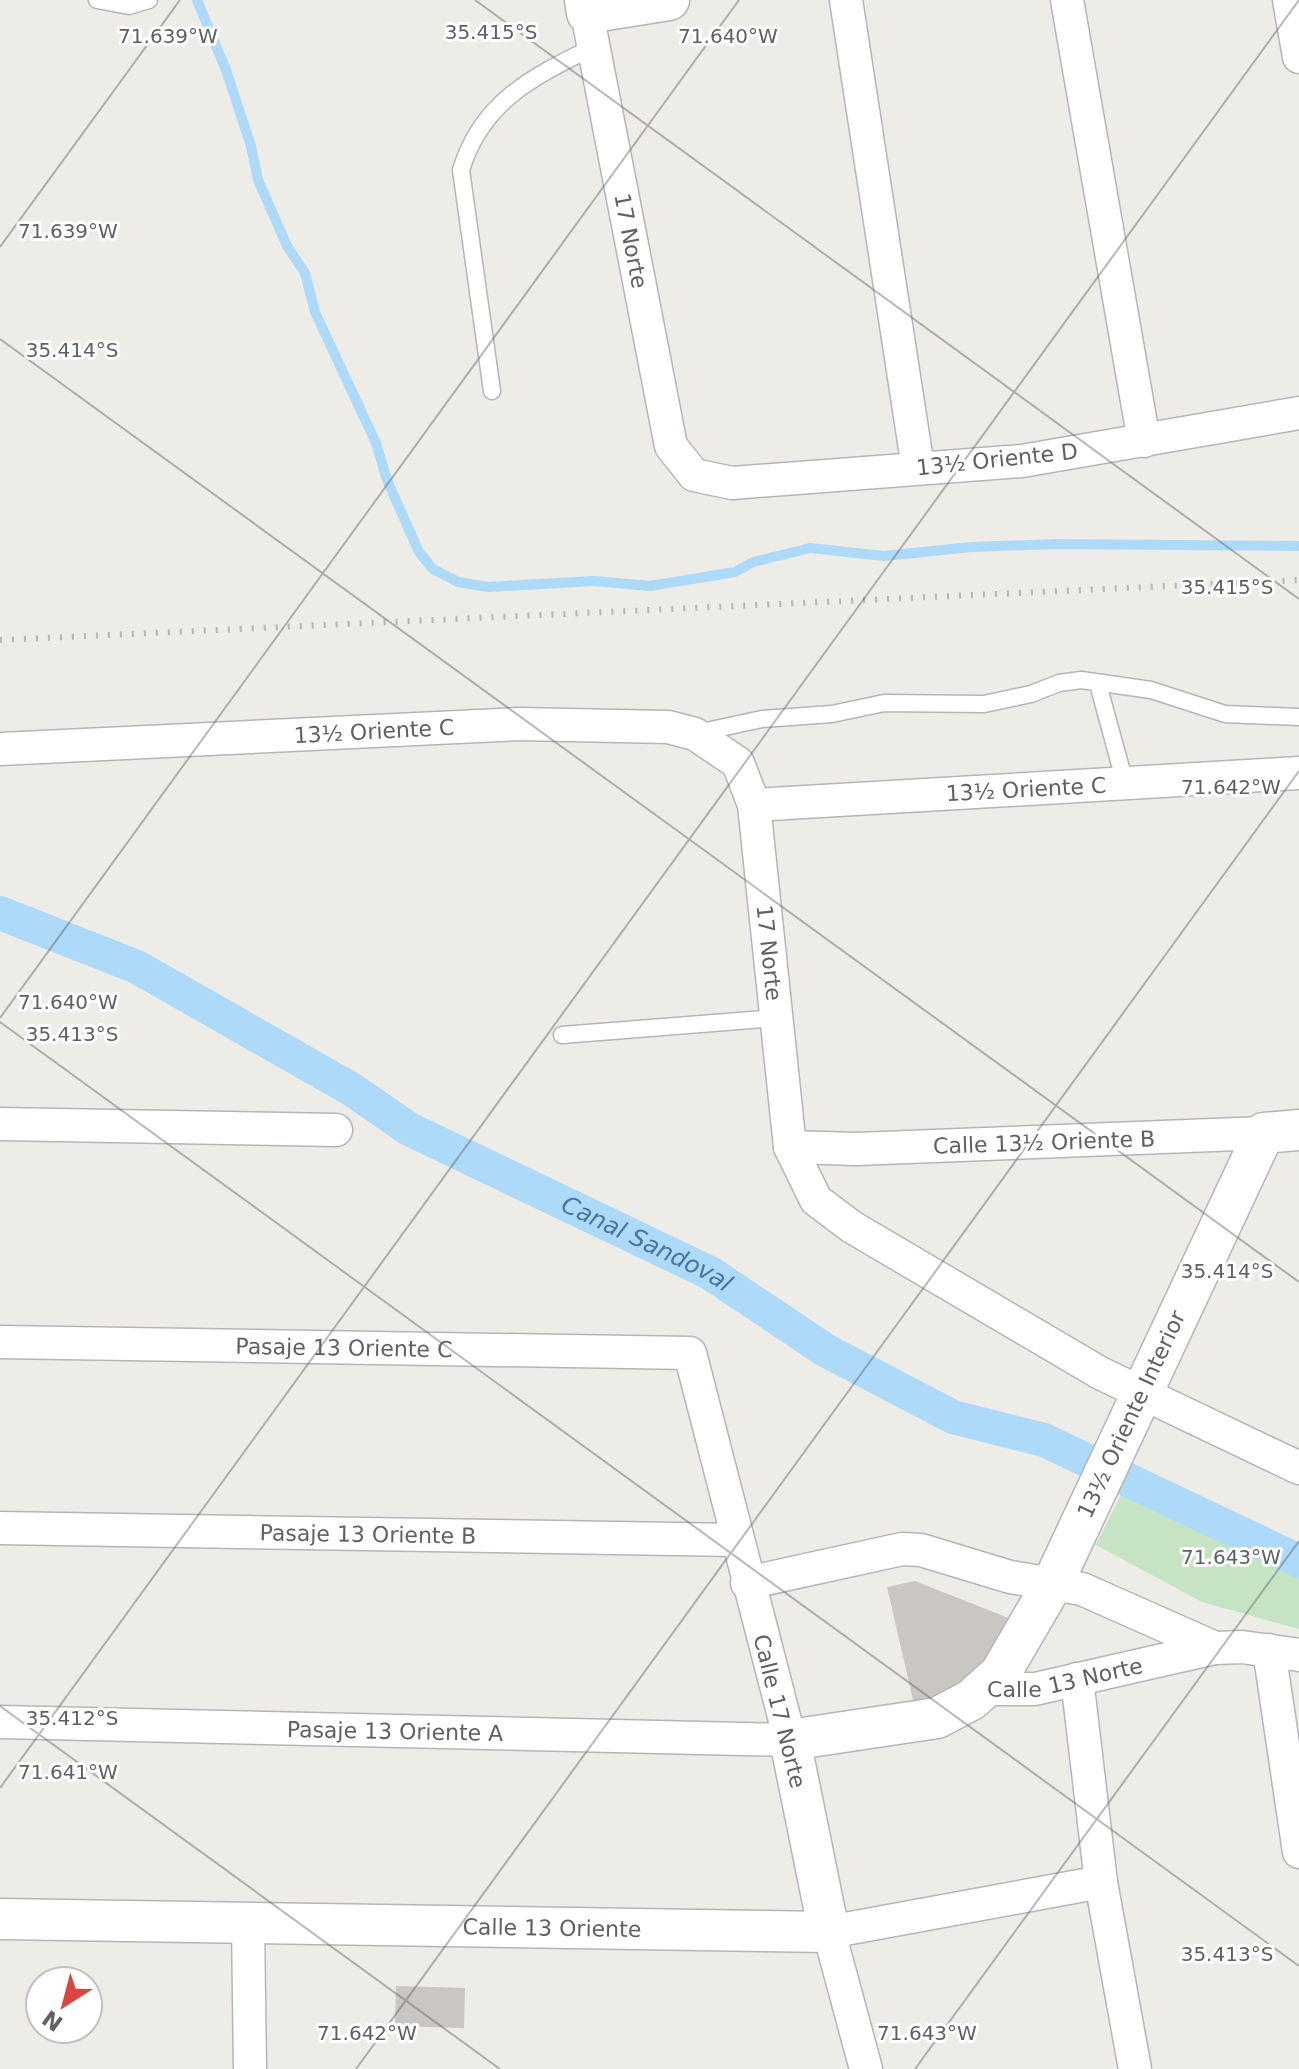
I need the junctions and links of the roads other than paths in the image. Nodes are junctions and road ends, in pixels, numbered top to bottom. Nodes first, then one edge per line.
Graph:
1 (97, 0) edge
2 (149, 0) edge
3 (669, 0) edge
4 (846, 0) edge
5 (1067, 0) edge
6 (1289, 0) edge
7 (588, 20) edge
8 (1299, 57) edge
9 (492, 391) dead end
10 (1299, 413) edge
11 (1144, 441) junction
12 (918, 468) junction
13 (694, 475) joint
14 (1098, 684) junction
15 (1299, 717) edge
16 (695, 734) junction
17 (0, 749) edge
18 (738, 763) joint
19 (1299, 773) edge
20 (1125, 783) junction
21 (754, 805) junction
22 (776, 1018) junction
23 (562, 1035) dead end
24 (0, 1124) edge
25 (336, 1130) dead end
26 (1282, 1132) edge
27 (790, 1147) junction
28 (0, 1342) edge
29 (690, 1353) joint
30 (1141, 1391) junction
31 (1299, 1468) edge
32 (0, 1528) edge
33 (736, 1540) junction
34 (747, 1583) junction
35 (1053, 1583) junction
36 (1215, 1648) junction
37 (1284, 1652) edge
38 (1077, 1679) junction
39 (986, 1689) junction
40 (0, 1722) edge
41 (790, 1740) junction
42 (1299, 1852) edge
43 (1101, 1882) junction
44 (0, 1919) edge
45 (248, 1923) junction
46 (829, 1932) junction
47 (250, 2069) edge
48 (866, 2069) edge
49 (1135, 2069) edge

1 - 2 lane
3 - 7 street
4 - 12 street
5 - 11 street
6 - 8 street
7 - 9 lane
7 - 13 street, 17 Norte
10 - 11 street, 13½ Oriente D
11 - 12 street, 13½ Oriente D
12 - 13 street, 13½ Oriente D
14 - 15 lane
14 - 16 lane
14 - 20 lane
16 - 17 street, 13½ Oriente C
16 - 18 street, 13½ Oriente C
18 - 21 street, 17 Norte
19 - 20 street, 13½ Oriente C
20 - 21 street, 13½ Oriente C
21 - 22 street, 17 Norte
22 - 23 lane
22 - 27 street, 17 Norte
24 - 25 street
26 - 27 street, Calle 13½ Oriente B
26 - 30 street, 13½ Oriente Interior
27 - 30 street, 17 Norte
28 - 29 street, Pasaje 13 Oriente C
29 - 33 street, Calle 17 Norte
30 - 31 street, 17 Norte
30 - 35 street, 13½ Oriente Interior
32 - 33 street, Pasaje 13 Oriente B
33 - 34 street, Calle 17 Norte
34 - 35 street
34 - 41 street, Calle 17 Norte
35 - 36 street
35 - 39 street, 13½ Oriente Interior
36 - 37 street, Calle 13 Norte
36 - 38 street, Calle 13 Norte
37 - 42 street
38 - 39 street, Calle 13 Norte
38 - 43 street
39 - 41 street, Calle 13 Norte
40 - 41 street, Pasaje 13 Oriente A
41 - 46 street, Calle 17 Norte
43 - 46 street, Calle 13 Oriente
43 - 49 street
44 - 45 street, Calle 13 Oriente
45 - 46 street, Calle 13 Oriente
45 - 47 street
46 - 48 street, Calle 17 Norte

